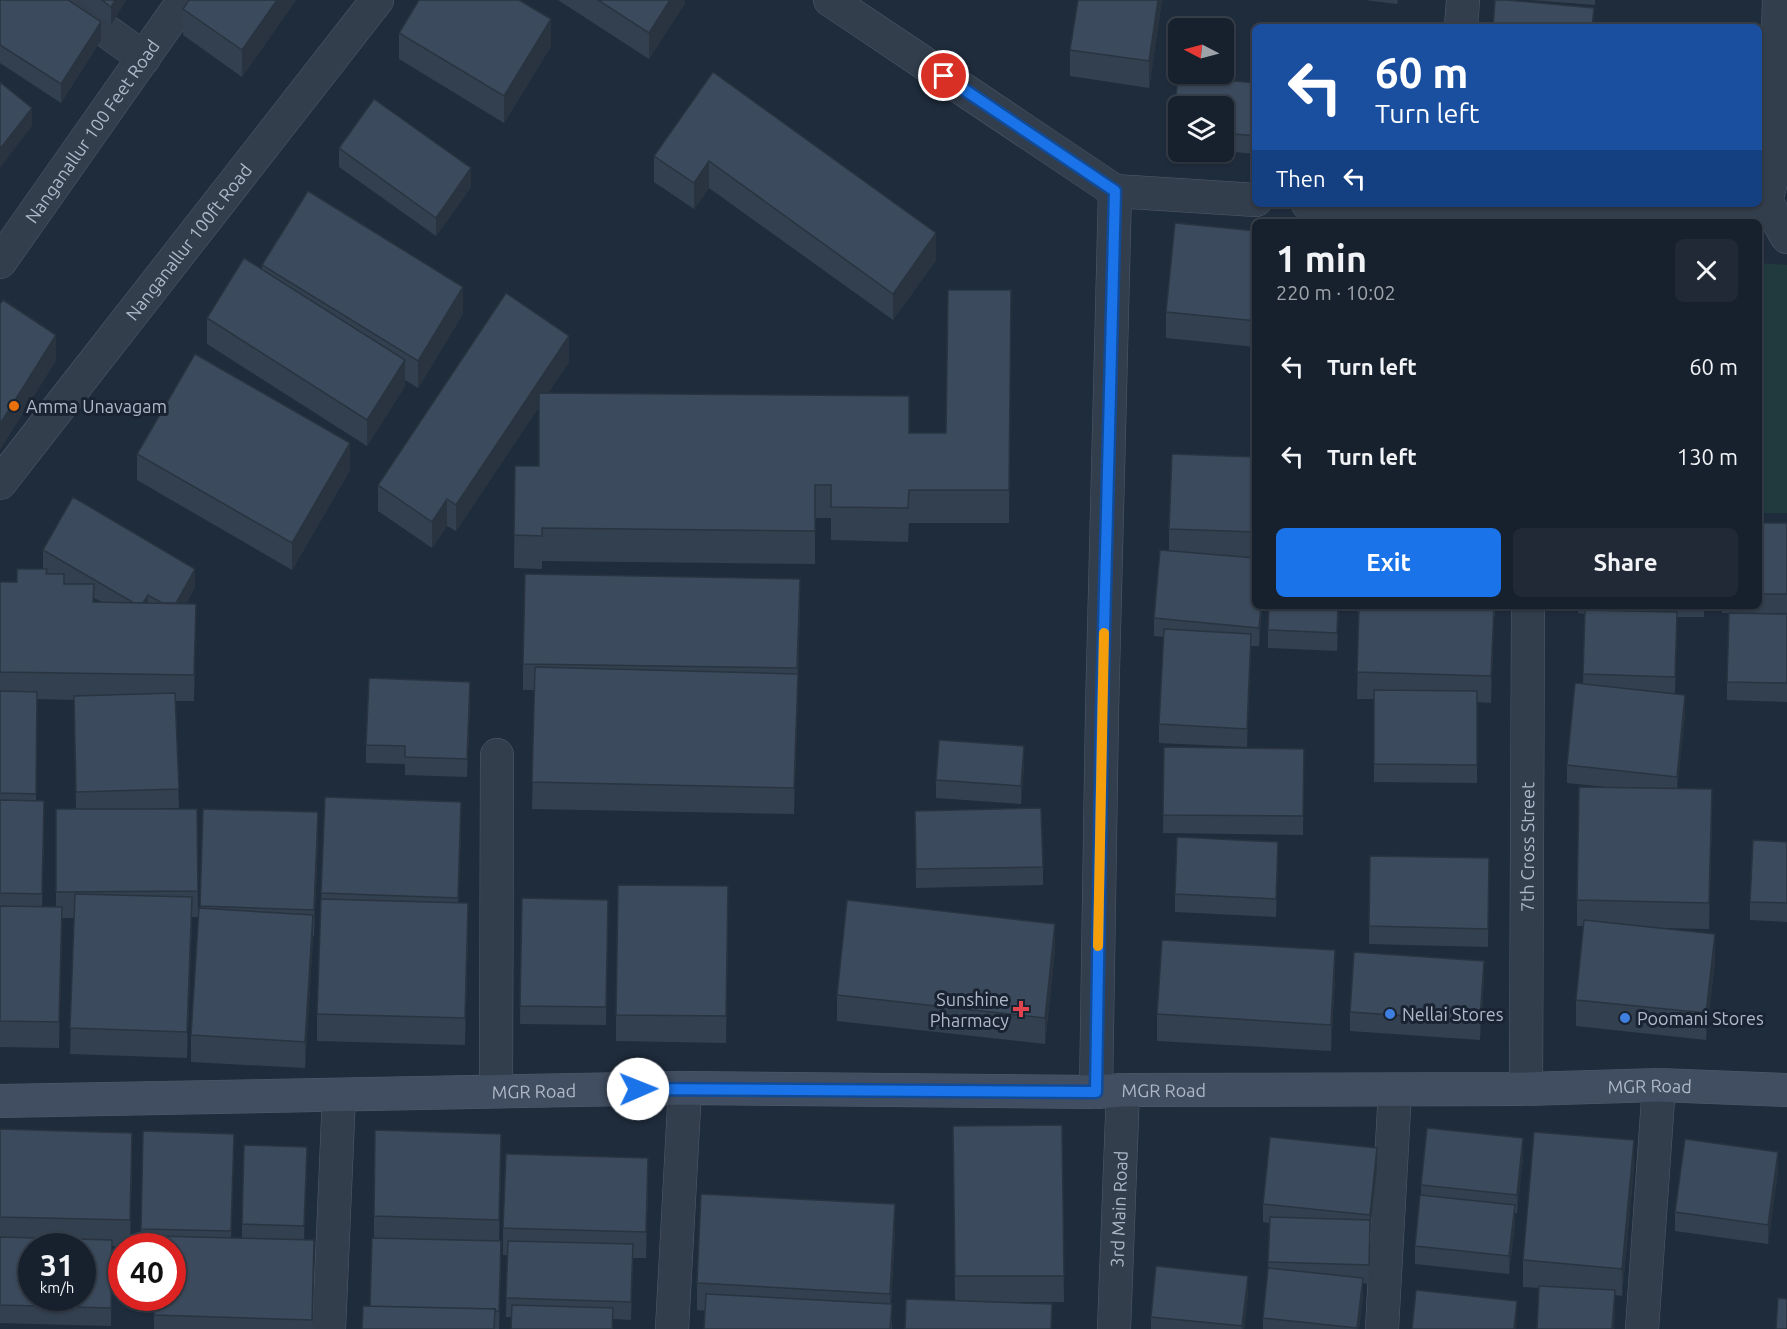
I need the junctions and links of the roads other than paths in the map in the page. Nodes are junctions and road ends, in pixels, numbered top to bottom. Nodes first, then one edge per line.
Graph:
1 (63, 0) edge
2 (184, 0) edge
3 (377, 0) edge
4 (830, 0) edge
5 (1463, 0) edge
6 (1779, 0) edge
7 (1461, 24) edge
8 (1782, 37) edge
9 (144, 58) junction
10 (1115, 191) junction
11 (1252, 200) edge
12 (1766, 201) junction
13 (1762, 204) edge
14 (1392, 207) edge
15 (1759, 207) edge
16 (1448, 209) edge
17 (1516, 219) edge
18 (1595, 219) edge
19 (1787, 237) edge
20 (0, 262) edge
21 (0, 483) edge
22 (1528, 609) edge
23 (497, 755) dead end
24 (1659, 1085) junction
25 (685, 1088) junction
26 (1526, 1089) junction
27 (1395, 1090) junction
28 (1787, 1090) edge
29 (496, 1091) junction
30 (1110, 1091) junction
31 (339, 1095) junction
32 (0, 1101) edge
33 (329, 1329) edge
34 (672, 1329) edge
35 (1114, 1329) edge
36 (1382, 1329) edge
37 (1642, 1329) edge

1 - 9 street
2 - 9 street, Nanganallur 100 Feet Road
3 - 21 street, Nanganallur 100ft Road
4 - 10 street
5 - 7 street
6 - 8 street
8 - 12 street
9 - 20 street, Nanganallur 100 Feet Road
10 - 11 street
10 - 30 street, 3rd Main Road
12 - 13 street
12 - 19 street
14 - 16 street
15 - 18 street
16 - 17 street
22 - 26 street, 7th Cross Street
23 - 29 street
24 - 26 street, MGR Road
24 - 28 street, MGR Road
24 - 37 street
25 - 29 street, MGR Road
25 - 30 street, MGR Road
25 - 34 street
26 - 27 street, MGR Road
27 - 30 street, MGR Road
27 - 36 street
29 - 31 street, MGR Road
30 - 35 street, 3rd Main Road
31 - 32 street, MGR Road
31 - 33 street

